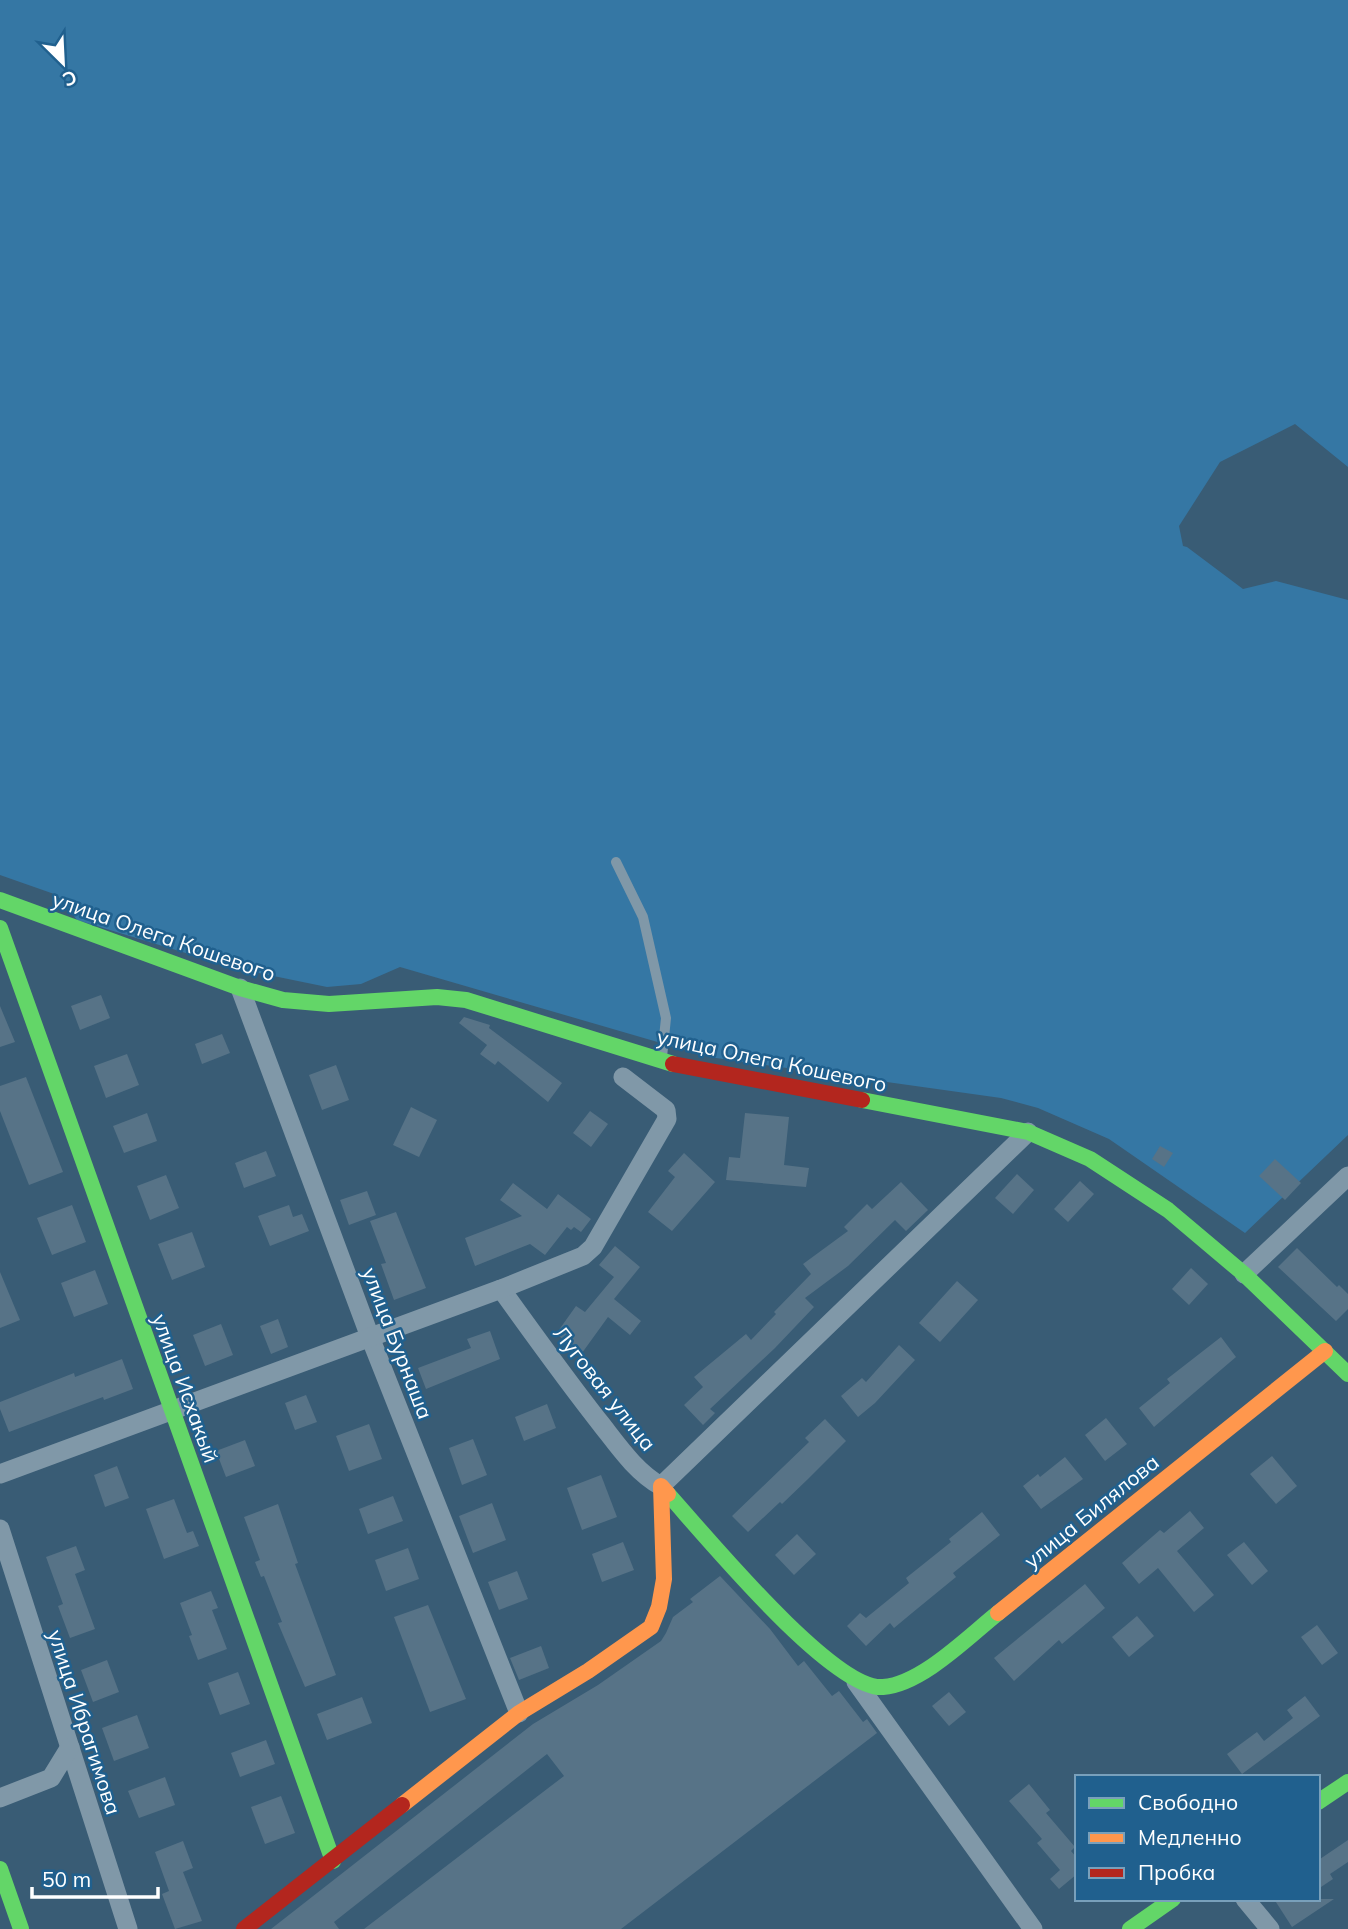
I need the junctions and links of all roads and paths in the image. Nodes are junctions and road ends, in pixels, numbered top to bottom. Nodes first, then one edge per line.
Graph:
1 (616, 862) dead end
2 (0, 900) edge
3 (0, 928) edge
4 (240, 988) junction
5 (662, 1061) junction
6 (623, 1077) dead end
7 (1028, 1132) junction
8 (1348, 1176) edge
9 (1244, 1274) junction
10 (501, 1289) junction
11 (370, 1337) junction
12 (1325, 1351) junction
13 (1348, 1374) edge
14 (172, 1412) junction
15 (0, 1474) edge
16 (661, 1486) junction
17 (0, 1529) edge
18 (866, 1685) junction
19 (519, 1713) junction
20 (70, 1747) junction
21 (1348, 1782) edge
22 (0, 1798) edge
23 (1320, 1801) edge
24 (333, 1861) junction
25 (0, 1869) edge
26 (1170, 1901) edge
27 (1247, 1901) edge
28 (21, 1929) edge
29 (128, 1929) edge
30 (244, 1929) edge
31 (1033, 1929) edge
32 (1130, 1929) edge
33 (1270, 1929) edge

1 - 5 lane
2 - 4 street, улица Олега Кошевого
3 - 14 street, улица Исхакый
4 - 5 street, улица Олега Кошевого
4 - 11 street, улица Бурнаша
5 - 7 street, улица Олега Кошевого
6 - 10 street
7 - 9 street, улица Олега Кошевого
7 - 16 street
8 - 9 street
9 - 12 street, улица Олега Кошевого
10 - 11 street
10 - 16 street, Луговая улица
11 - 14 street
11 - 19 street, улица Бурнаша
12 - 13 street, улица Олега Кошевого
12 - 18 street, улица Билялова
14 - 15 street
14 - 24 street, улица Исхакый
16 - 18 street
16 - 19 street
17 - 20 street, улица Ибрагимова
18 - 31 street
19 - 24 street
20 - 22 street
20 - 29 street, улица Ибрагимова
21 - 23 street
24 - 30 street
25 - 28 street
26 - 32 street
27 - 33 street

